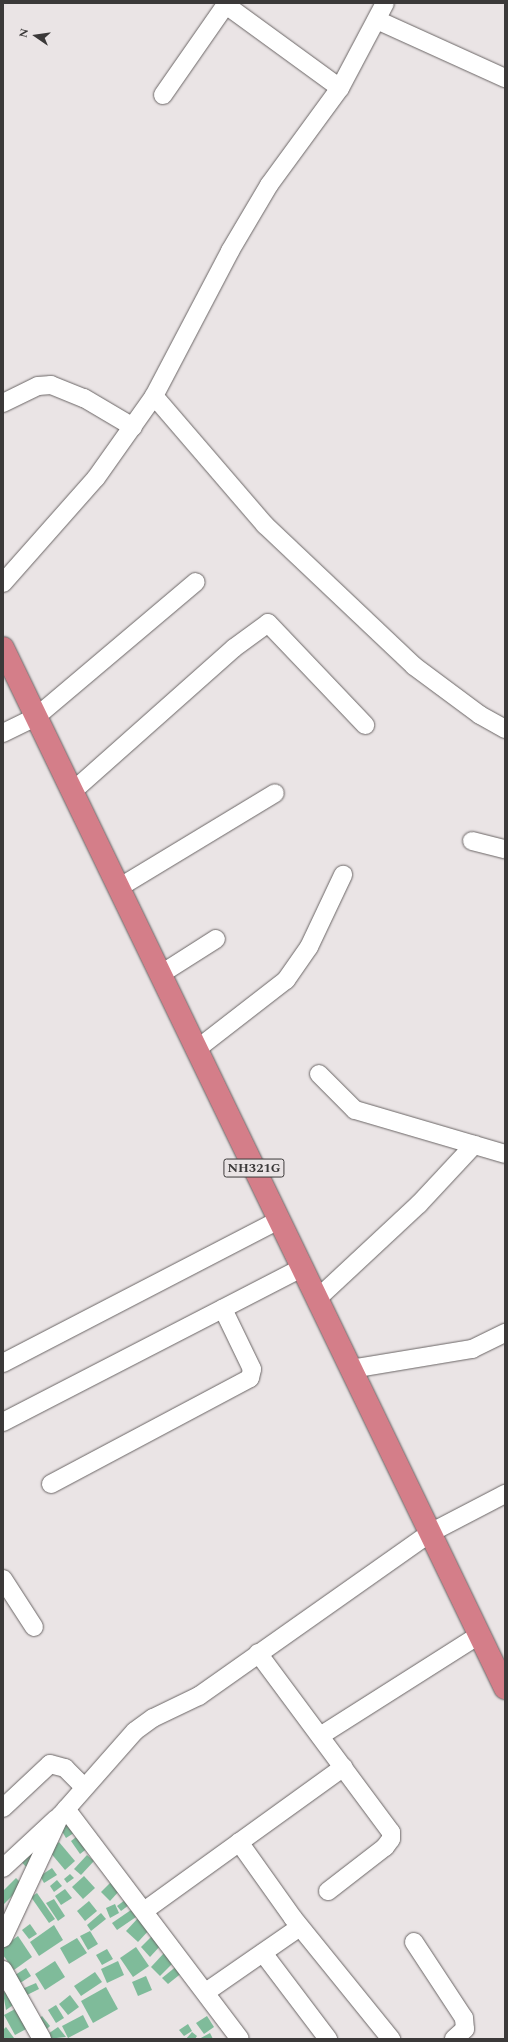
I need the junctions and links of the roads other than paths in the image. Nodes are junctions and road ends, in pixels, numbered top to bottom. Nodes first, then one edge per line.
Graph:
1 (385, 3) edge
2 (226, 4) edge
3 (377, 20) junction
4 (505, 78) edge
5 (340, 88) junction
6 (163, 95) dead end
7 (154, 396) junction
8 (3, 403) edge
9 (133, 427) junction
10 (196, 582) dead end
11 (3, 583) edge
12 (3, 648) edge
13 (36, 717) junction
14 (365, 725) dead end
15 (505, 729) edge
16 (3, 733) edge
17 (73, 790) junction
18 (275, 793) dead end
19 (472, 841) dead end
20 (505, 849) edge
21 (343, 875) dead end
22 (120, 887) junction
23 (216, 939) dead end
24 (162, 974) junction
25 (197, 1049) junction
26 (320, 1074) dead end
27 (474, 1145) junction
28 (505, 1154) edge
29 (279, 1220) junction
30 (302, 1268) junction
31 (317, 1299) junction
32 (224, 1309) junction
33 (505, 1333) edge
34 (3, 1363) edge
35 (351, 1369) junction
36 (3, 1422) edge
37 (51, 1484) dead end
38 (505, 1494) edge
39 (430, 1533) junction
40 (3, 1579) edge
41 (34, 1627) dead end
42 (480, 1635) junction
43 (258, 1653) junction
44 (505, 1688) edge
45 (320, 1736) junction
46 (344, 1767) junction
47 (84, 1787) junction
48 (3, 1808) edge
49 (63, 1812) junction
50 (239, 1842) junction
51 (3, 1868) edge
52 (328, 1891) dead end
53 (144, 1911) junction
54 (300, 1927) junction
55 (3, 1938) edge
56 (414, 1942) dead end
57 (263, 1953) junction
58 (3, 1970) edge
59 (206, 1992) junction
60 (42, 2039) edge
61 (240, 2039) edge
62 (328, 2039) edge
63 (390, 2039) edge
64 (454, 2039) edge

1 - 3 street
2 - 5 street
2 - 6 street
3 - 4 street
3 - 5 street
5 - 7 street
7 - 9 street
7 - 15 street
8 - 9 street
9 - 11 street
10 - 13 street
12 - 13 highway, NH321G
13 - 16 street
13 - 17 highway, NH321G
14 - 17 street
17 - 22 highway, NH321G
18 - 22 street
19 - 20 street
21 - 25 street
22 - 24 highway, NH321G
23 - 24 street
24 - 25 highway, NH321G
25 - 29 highway, NH321G
26 - 27 street
27 - 28 street
27 - 31 street
29 - 30 highway, NH321G
29 - 34 street
30 - 31 highway, NH321G
30 - 32 street
31 - 35 highway, NH321G
32 - 36 street
32 - 37 street
33 - 35 street
35 - 39 highway, NH321G
38 - 39 street
39 - 42 highway, NH321G
39 - 43 street
40 - 41 street
42 - 44 highway, NH321G
42 - 45 street
43 - 45 street
43 - 47 street
45 - 46 street
46 - 50 street
46 - 52 street
47 - 48 street
47 - 49 street
49 - 51 street
49 - 53 street
49 - 55 street
50 - 53 street
50 - 54 street
53 - 59 street
54 - 57 street
54 - 63 street
56 - 64 street
57 - 59 street
57 - 62 street
58 - 60 street
59 - 61 street

